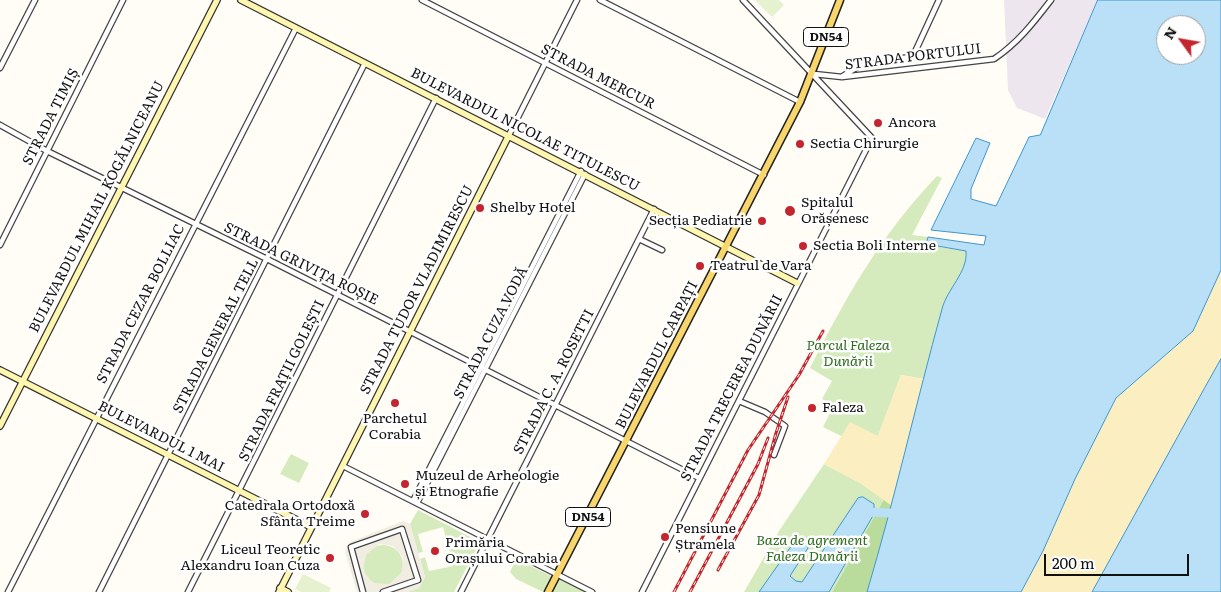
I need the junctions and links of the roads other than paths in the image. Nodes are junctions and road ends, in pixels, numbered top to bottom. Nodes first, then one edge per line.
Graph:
1 (35, 0) edge
2 (123, 0) edge
3 (217, 0) edge
4 (241, 0) edge
5 (422, 0) edge
6 (577, 0) edge
7 (600, 0) edge
8 (743, 0) edge
9 (840, 0) edge
10 (939, 0) edge
11 (1051, 0) edge
12 (296, 28) junction
13 (545, 62) junction
14 (365, 63) junction
15 (0, 68) edge
16 (812, 74) junction
17 (842, 77) junction
18 (436, 98) junction
19 (800, 102) junction
20 (0, 125) edge
21 (509, 135) junction
22 (47, 151) junction
23 (583, 173) junction
24 (764, 175) junction
25 (121, 187) junction
26 (654, 209) junction
27 (194, 224) junction
28 (639, 239) junction
29 (0, 245) edge
30 (727, 247) junction
31 (662, 250) dead end
32 (267, 259) junction
33 (798, 283) junction
34 (338, 294) junction
35 (410, 331) junction
36 (482, 369) junction
37 (0, 370) edge
38 (22, 382) junction
39 (739, 400) junction
40 (555, 405) junction
41 (97, 419) junction
42 (0, 426) edge
43 (627, 441) junction
44 (168, 455) junction
45 (774, 455) dead end
46 (343, 466) junction
47 (699, 478) junction
48 (240, 491) junction
49 (415, 502) junction
50 (311, 527) junction
51 (488, 539) junction
52 (557, 574) junction
53 (280, 590) edge
54 (8, 592) edge
55 (99, 592) edge
56 (188, 592) edge
57 (288, 592) edge
58 (364, 592) edge
59 (383, 592) edge
60 (461, 592) edge
61 (548, 592) edge
62 (592, 592) edge
63 (642, 592) edge

1 - 15 street
2 - 22 street, STRADA TIMIȘ
3 - 25 street, BULEVARDUL MIHAIL KOGĂLNICEANU
4 - 12 street, BULEVARDUL NICOLAE TITULESCU
5 - 13 street, STRADA MERCUR
6 - 13 street, STRADA TUDOR VLADIMIRESCU
7 - 19 street
8 - 16 street
9 - 16 main road, DN54
10 - 17 street
11 - 17 street, STRADA PORTULUI
12 - 14 street, BULEVARDUL NICOLAE TITULESCU
12 - 27 street, STRADA CEZAR BOLLIAC
13 - 21 street, STRADA TUDOR VLADIMIRESCU
13 - 24 street, STRADA MERCUR
14 - 18 street, BULEVARDUL NICOLAE TITULESCU
14 - 32 street, STRADA GENERAL TELL
16 - 17 street, STRADA PORTULUI
16 - 19 main road, BULEVARDUL CARPAȚI / DN54
16 - 33 street, STRADA TRECEREA DUNĂRII
18 - 21 street, BULEVARDUL NICOLAE TITULESCU
18 - 34 street, STRADA FRAȚII GOLEȘTI
19 - 24 main road, BULEVARDUL CARPAȚI / DN54
20 - 22 street, STRADA GRIVIȚA ROȘIE
21 - 23 street, BULEVARDUL NICOLAE TITULESCU
21 - 35 street, STRADA TUDOR VLADIMIRESCU
22 - 25 street, STRADA GRIVIȚA ROȘIE
22 - 29 street, STRADA TIMIȘ
23 - 26 street, BULEVARDUL NICOLAE TITULESCU
23 - 36 street, STRADA CUZA VODĂ
24 - 30 main road, BULEVARDUL CARPAȚI / DN54
25 - 27 street, STRADA GRIVIȚA ROȘIE
25 - 38 street, BULEVARDUL MIHAIL KOGĂLNICEANU
26 - 28 street, STRADA C. A. ROSETTI
26 - 30 street, BULEVARDUL NICOLAE TITULESCU
27 - 32 street, STRADA GRIVIȚA ROȘIE
27 - 41 street, STRADA CEZAR BOLLIAC
28 - 31 street
28 - 40 street, STRADA C. A. ROSETTI
30 - 33 street, BULEVARDUL NICOLAE TITULESCU
30 - 43 main road, BULEVARDUL CARPAȚI / DN54
32 - 34 street, STRADA GRIVIȚA ROȘIE
32 - 44 street, STRADA GENERAL TELL
33 - 39 street, STRADA TRECEREA DUNĂRII
34 - 35 street, STRADA GRIVIȚA ROȘIE
34 - 48 street, STRADA FRAȚII GOLEȘTI
35 - 36 street, STRADA GRIVIȚA ROȘIE
35 - 46 street, STRADA TUDOR VLADIMIRESCU
36 - 40 street, STRADA GRIVIȚA ROȘIE
36 - 49 street, STRADA CUZA VODĂ
37 - 38 street, BULEVARDUL 1 MAI
38 - 41 street, BULEVARDUL 1 MAI
38 - 42 street, BULEVARDUL MIHAIL KOGĂLNICEANU
39 - 45 street
39 - 47 street, STRADA TRECEREA DUNĂRII
40 - 43 street, STRADA GRIVIȚA ROȘIE
40 - 51 street, STRADA C. A. ROSETTI
41 - 44 street, BULEVARDUL 1 MAI
41 - 54 street, STRADA CEZAR BOLLIAC
43 - 47 street, STRADA GRIVIȚA ROȘIE
43 - 52 main road, BULEVARDUL CARPAȚI / DN54
44 - 48 street, BULEVARDUL 1 MAI
44 - 55 street, STRADA GENERAL TELL
46 - 49 street
46 - 50 street, STRADA TUDOR VLADIMIRESCU
47 - 63 street, STRADA TRECEREA DUNĂRII
48 - 50 street, BULEVARDUL 1 MAI
48 - 56 street, STRADA FRAȚII GOLEȘTI
49 - 51 street
50 - 53 street, STRADA TUDOR VLADIMIRESCU
51 - 52 street
51 - 60 street, STRADA C. A. ROSETTI
52 - 61 main road, BULEVARDUL CARPAȚI / DN54
52 - 62 street
53 - 57 street
58 - 59 street

